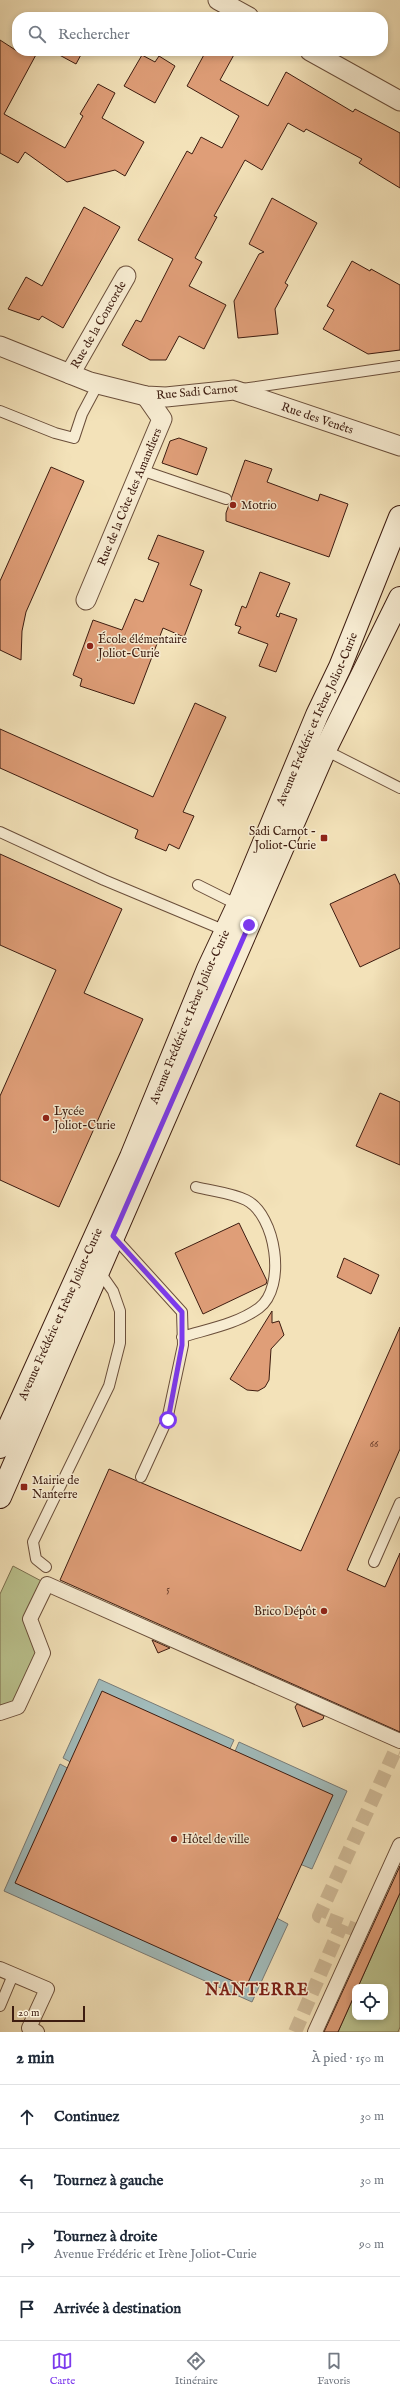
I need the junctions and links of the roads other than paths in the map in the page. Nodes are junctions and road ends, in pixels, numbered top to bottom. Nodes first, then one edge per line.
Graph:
1 (218, 0) edge
2 (240, 12) edge
3 (319, 56) edge
4 (400, 101) edge
5 (126, 276) dead end
6 (0, 346) edge
7 (400, 366) edge
8 (70, 374) junction
9 (98, 384) junction
10 (234, 390) junction
11 (146, 396) junction
12 (0, 411) edge
13 (400, 446) edge
14 (141, 470) junction
15 (226, 499) dead end
16 (400, 517) edge
17 (400, 598) edge
18 (86, 600) dead end
19 (325, 750) junction
20 (400, 788) edge
21 (0, 832) edge
22 (198, 885) dead end
23 (238, 904) junction
24 (226, 931) junction
25 (196, 1187) dead end
26 (113, 1236) junction
27 (98, 1270) junction
28 (182, 1336) junction
29 (0, 1446) edge
30 (141, 1477) dead end
31 (0, 1497) edge
32 (400, 1504) edge
33 (374, 1562) dead end
34 (46, 1567) dead end
35 (0, 1713) edge
36 (400, 1741) edge
37 (400, 1844) edge
38 (6, 1972) edge
39 (0, 2006) edge
40 (37, 2032) edge
41 (315, 2032) edge

1 - 2 street
3 - 4 street
5 - 8 street, Rue de la Concorde
6 - 8 street, Rue Sadi Carnot
7 - 10 lane, Rue Sadi Carnot
8 - 9 street, Rue Sadi Carnot
9 - 11 street, Rue Sadi Carnot
9 - 12 lane
10 - 11 street, Rue Sadi Carnot
10 - 13 street, Rue des Venêts
11 - 14 street, Rue de la Côte des Amandiers
14 - 15 lane
14 - 18 street, Rue de la Côte des Amandiers
16 - 23 main road, Avenue Frédéric et Irène Joliot-Curie
17 - 19 main road, Avenue Frédéric et Irène Joliot-Curie
19 - 20 lane
19 - 26 main road, Avenue Frédéric et Irène Joliot-Curie
21 - 24 lane
22 - 23 lane
23 - 24 main road, Avenue Frédéric et Irène Joliot-Curie
24 - 29 main road, Avenue Frédéric et Irène Joliot-Curie
25 - 28 lane
26 - 27 main road, Avenue Frédéric et Irène Joliot-Curie
26 - 28 lane
27 - 31 main road, Avenue Frédéric et Irène Joliot-Curie
27 - 34 lane
28 - 30 lane
32 - 33 lane
35 - 36 street
37 - 41 street
38 - 39 lane
38 - 40 street

